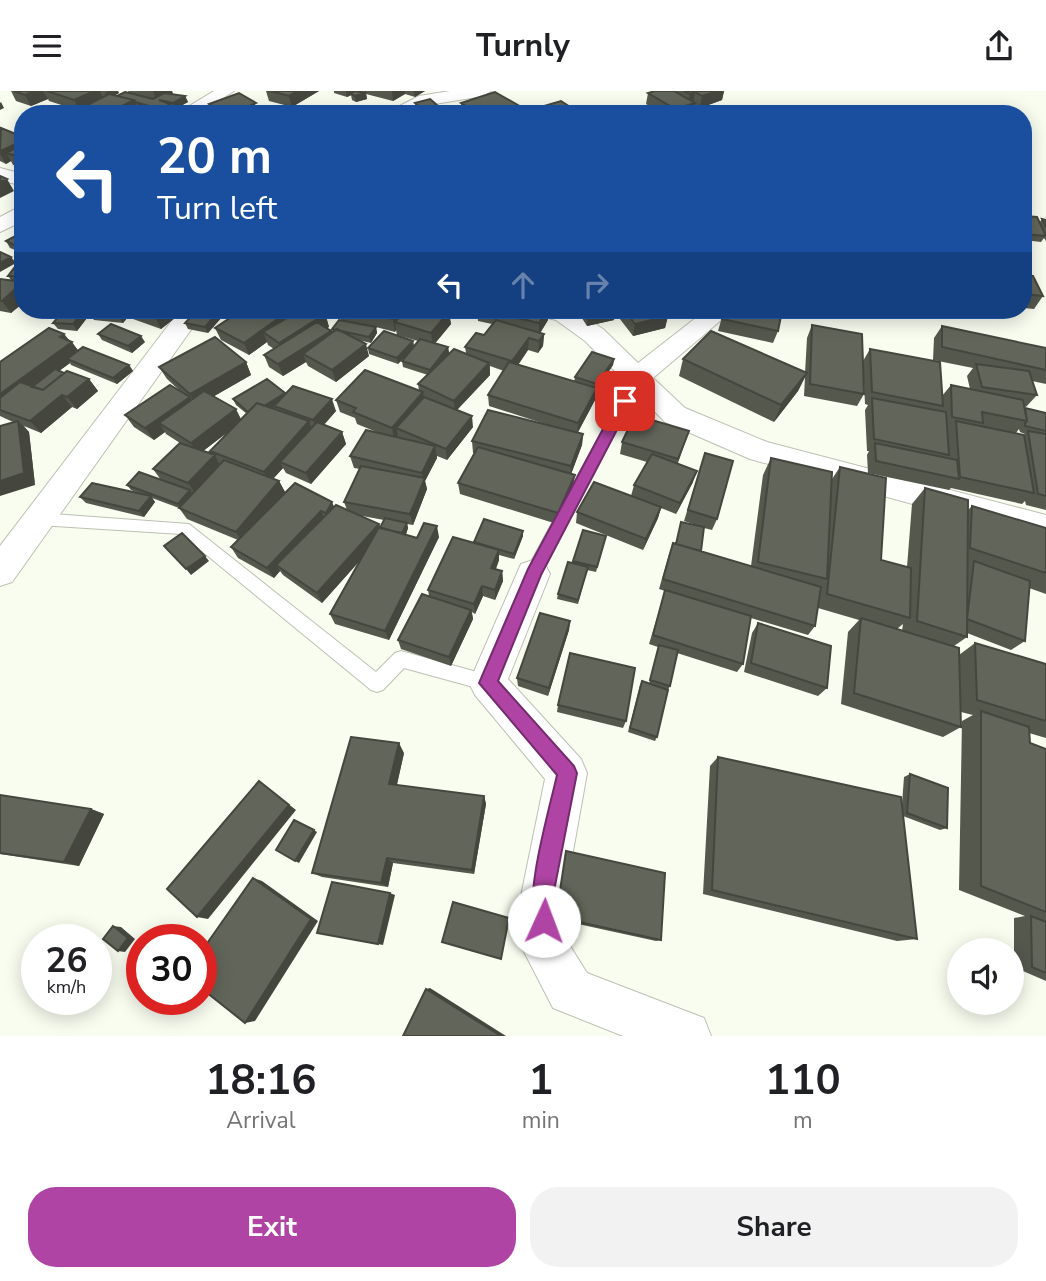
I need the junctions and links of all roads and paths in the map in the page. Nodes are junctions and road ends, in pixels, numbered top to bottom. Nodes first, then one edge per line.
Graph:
1 (195, 91) edge
2 (483, 91) edge
3 (220, 94) edge
4 (425, 100) junction
5 (201, 105) edge
6 (414, 105) edge
7 (432, 105) edge
8 (186, 319) edge
9 (571, 319) edge
10 (710, 319) edge
11 (638, 376) junction
12 (39, 519) junction
13 (1046, 529) edge
14 (0, 572) edge
15 (534, 574) joint
16 (488, 683) junction
17 (686, 1036) edge

1 - 3 street
2 - 4 street
3 - 5 street
4 - 6 street
4 - 7 street
8 - 12 street
9 - 11 street
10 - 11 street
11 - 13 street
11 - 15 lane
12 - 14 street
12 - 16 lane
15 - 16 street
16 - 17 street

